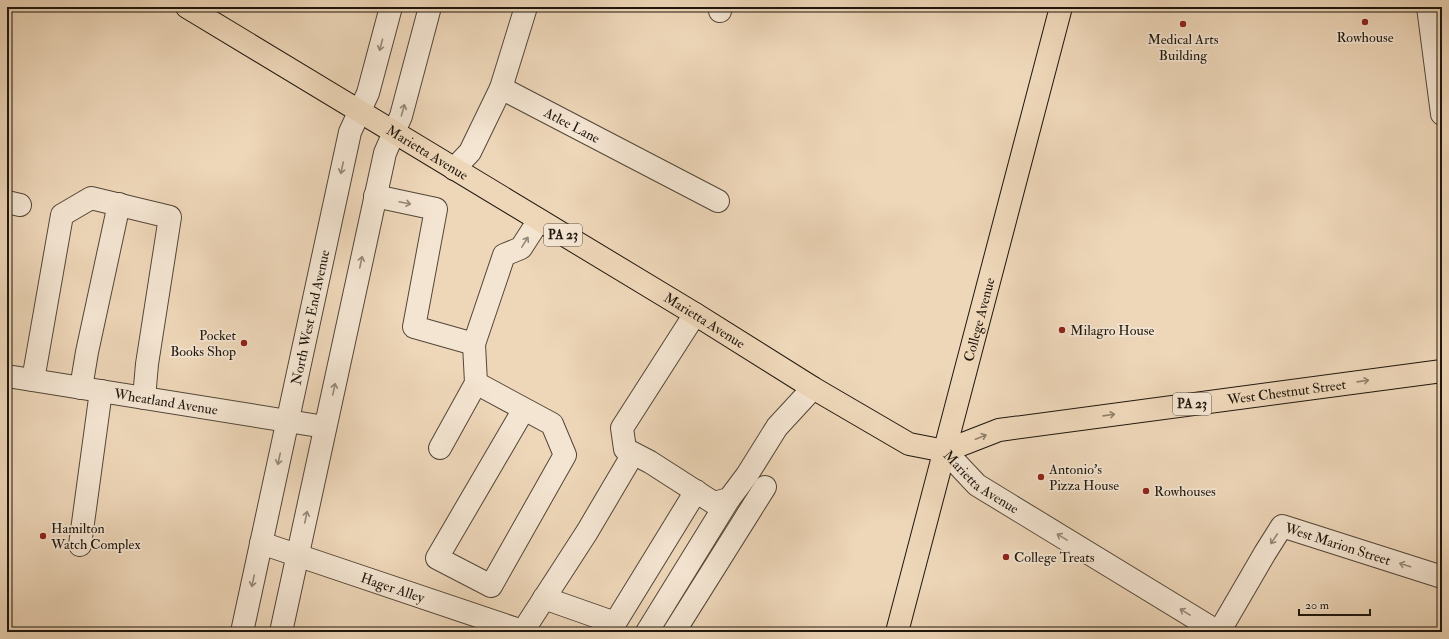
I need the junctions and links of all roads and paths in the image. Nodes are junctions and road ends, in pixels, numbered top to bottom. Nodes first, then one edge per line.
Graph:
1 (187, 7) edge
2 (391, 7) edge
3 (430, 7) edge
4 (526, 7) edge
5 (1062, 7) edge
6 (1428, 7) edge
7 (1437, 36) edge
8 (501, 88) junction
9 (360, 112) junction
10 (1442, 114) edge
11 (394, 132) junction
12 (454, 169) junction
13 (375, 196) junction
14 (718, 201) dead end
15 (119, 204) junction
16 (539, 220) junction
17 (695, 314) junction
18 (474, 344) junction
19 (1442, 371) edge
20 (7, 376) edge
21 (33, 380) junction
22 (476, 382) junction
23 (813, 388) junction
24 (91, 389) junction
25 (144, 398) junction
26 (524, 409) junction
27 (288, 421) junction
28 (325, 427) junction
29 (440, 448) dead end
30 (945, 451) junction
31 (633, 454) junction
32 (765, 487) dead end
33 (696, 491) junction
34 (729, 499) junction
35 (261, 543) junction
36 (80, 545) dead end
37 (298, 555) junction
38 (1442, 577) edge
39 (485, 584) junction
40 (544, 598) junction
41 (469, 613) junction
42 (615, 623) junction
43 (242, 632) edge
44 (281, 632) edge
45 (524, 632) edge
46 (637, 632) edge
47 (647, 632) edge
48 (674, 632) edge
49 (897, 632) edge
50 (1219, 632) edge

1 - 9 main road, Marietta Avenue / PA 23
2 -> 9 street, North West End Avenue
11 -> 3 street
4 - 8 street
5 - 30 main road, College Avenue
6 - 7 street
7 - 10 street
8 - 12 street
8 - 14 street, Atlee Lane
9 - 11 main road, Marietta Avenue / PA 23
9 -> 27 street, North West End Avenue
11 - 12 main road, Marietta Avenue / PA 23
11 - 13 street
12 - 16 main road, Marietta Avenue / PA 23
13 -> 18 street
28 -> 13 street
15 - 21 street
15 - 24 street
15 - 25 street
16 - 17 main road, Marietta Avenue / PA 23
18 -> 16 street
17 - 23 main road, Marietta Avenue / PA 23
17 - 31 street
18 - 22 street
30 -> 19 main road, West Chestnut Street / PA 23
20 - 21 street, Wheatland Avenue
21 - 24 street, Wheatland Avenue
22 - 26 street
22 - 29 street
23 - 30 main road, Marietta Avenue / PA 23
23 - 34 street
24 - 25 street, Wheatland Avenue
24 - 36 street
25 - 27 street, Wheatland Avenue
26 - 39 street
26 - 39 street
27 - 28 street, Wheatland Avenue
27 -> 35 street, North West End Avenue
37 -> 28 street
30 - 49 main road, College Avenue
50 -> 30 street, Marietta Avenue
31 - 33 street
31 - 40 street
32 - 48 street
33 - 34 street
33 - 42 street
34 - 47 street
35 - 37 street, Hager Alley
35 -> 43 street, North West End Avenue
37 - 41 street, Hager Alley
37 - 44 street
38 -> 50 street, West Marion Street
39 - 41 street
40 - 42 street
40 - 45 street
41 - 45 street, Hager Alley
42 - 46 street

